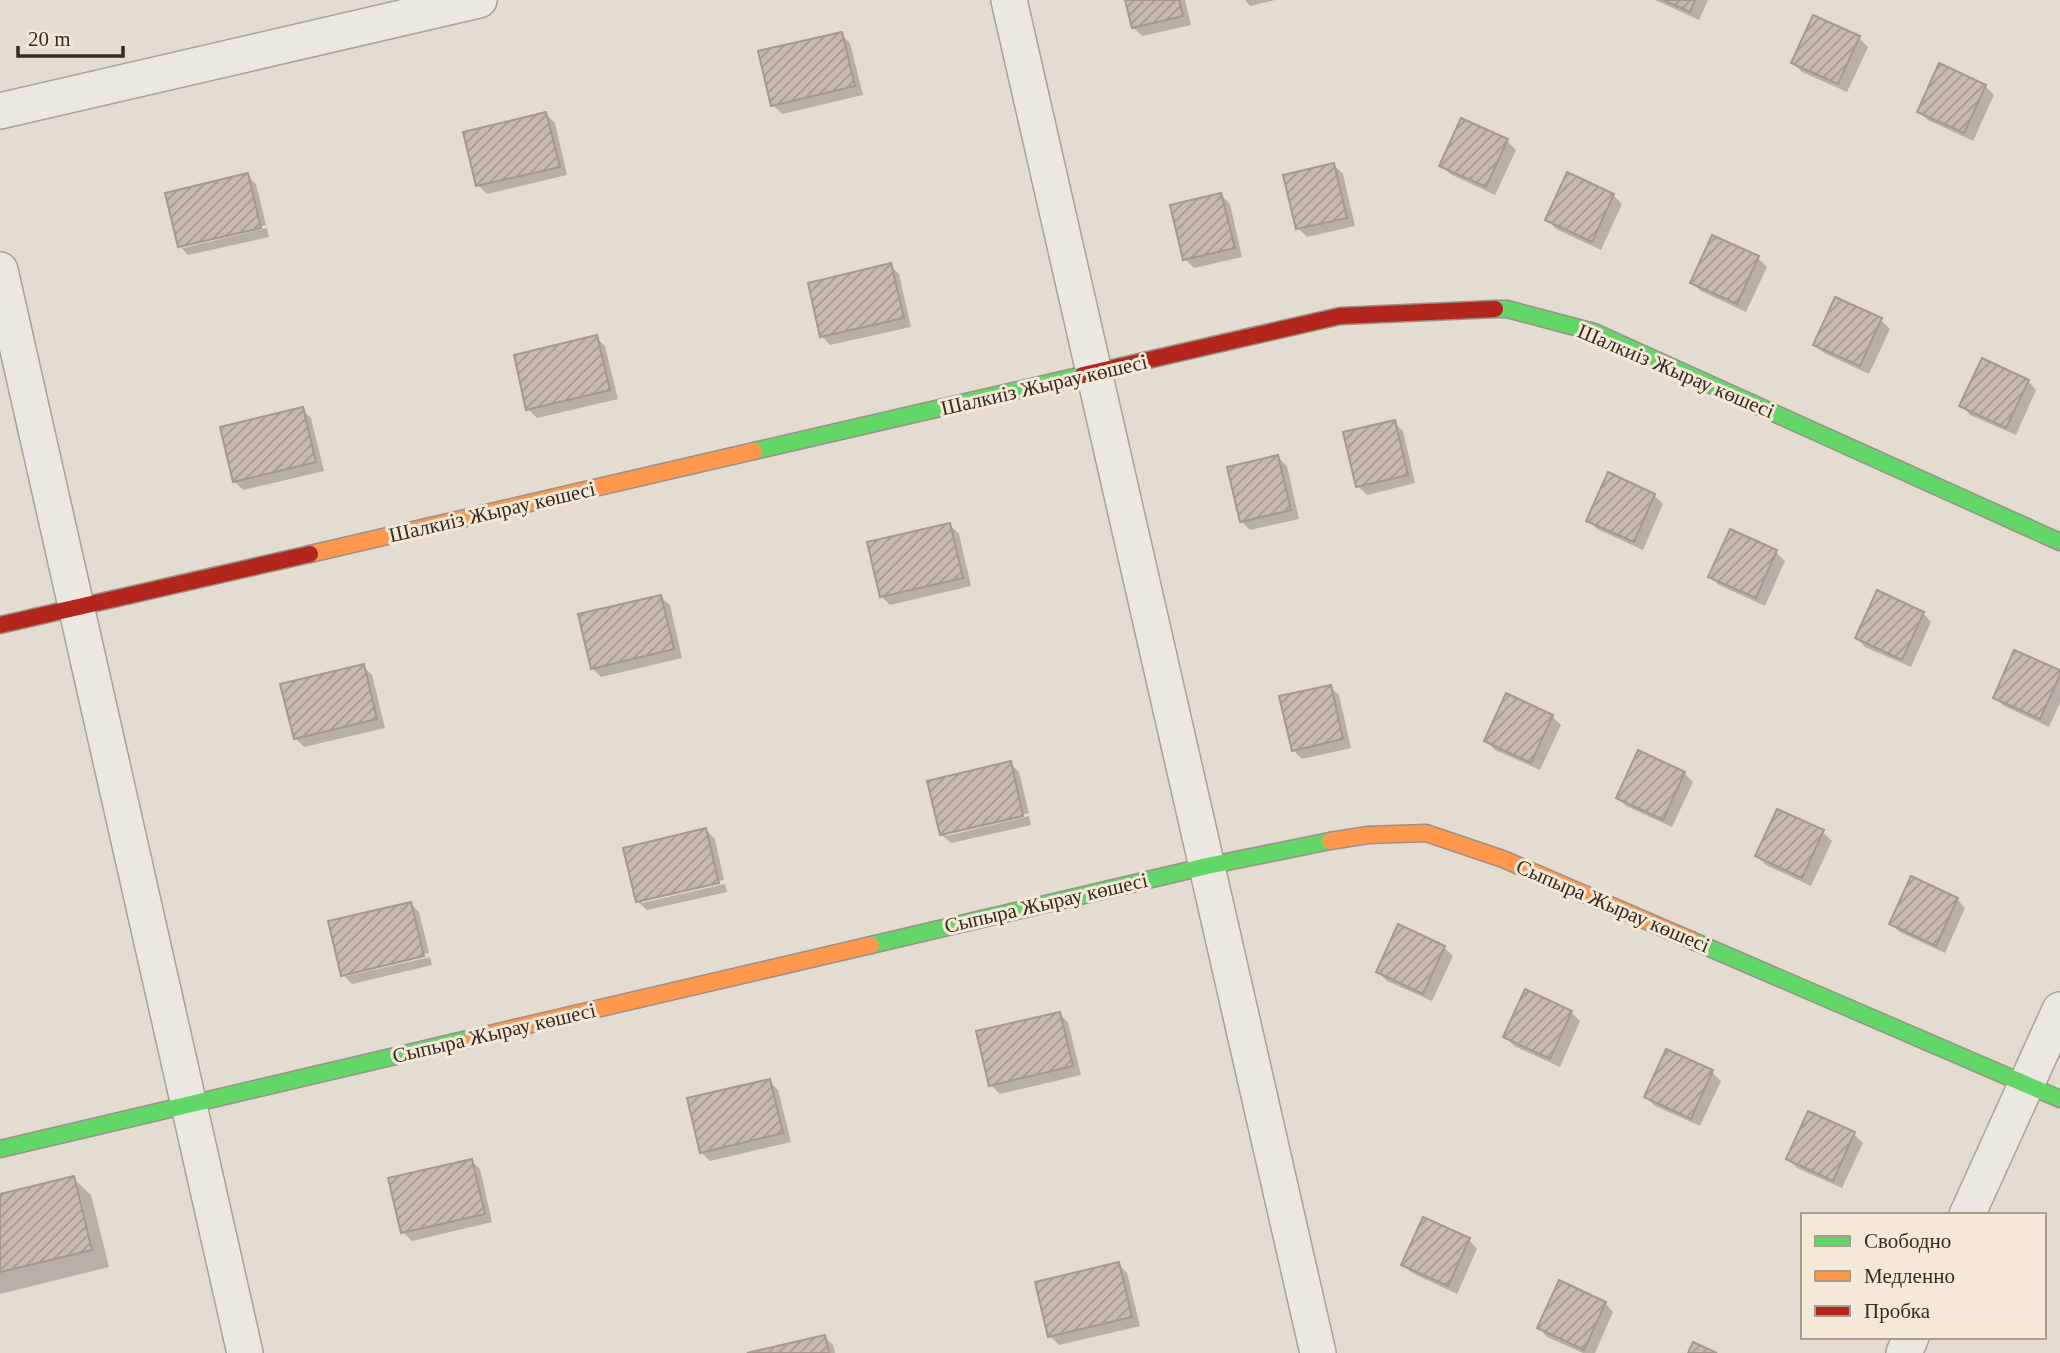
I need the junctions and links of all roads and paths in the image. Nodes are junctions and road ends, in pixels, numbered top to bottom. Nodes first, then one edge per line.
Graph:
1 (479, 0) edge
2 (1009, 0) edge
3 (0, 111) edge
4 (0, 270) edge
5 (1094, 373) junction
6 (2060, 542) edge
7 (78, 607) junction
8 (0, 625) edge
9 (1207, 866) junction
10 (2060, 1010) edge
11 (2026, 1084) junction
12 (2060, 1099) edge
13 (190, 1104) junction
14 (0, 1149) edge
15 (1968, 1213) edge
16 (245, 1353) edge
17 (1318, 1353) edge

1 - 3 street
2 - 5 street
4 - 7 street
5 - 6 street, Шалкиіз Жырау көшесі
5 - 7 street, Шалкиіз Жырау көшесі
5 - 9 street
7 - 8 street, Шалкиіз Жырау көшесі
7 - 13 street
9 - 11 street, Сыпыра Жырау көшесі
9 - 13 street, Сыпыра Жырау көшесі
9 - 17 street
10 - 11 street
11 - 12 street, Сыпыра Жырау көшесі
11 - 15 street
13 - 14 street, Сыпыра Жырау көшесі
13 - 16 street

